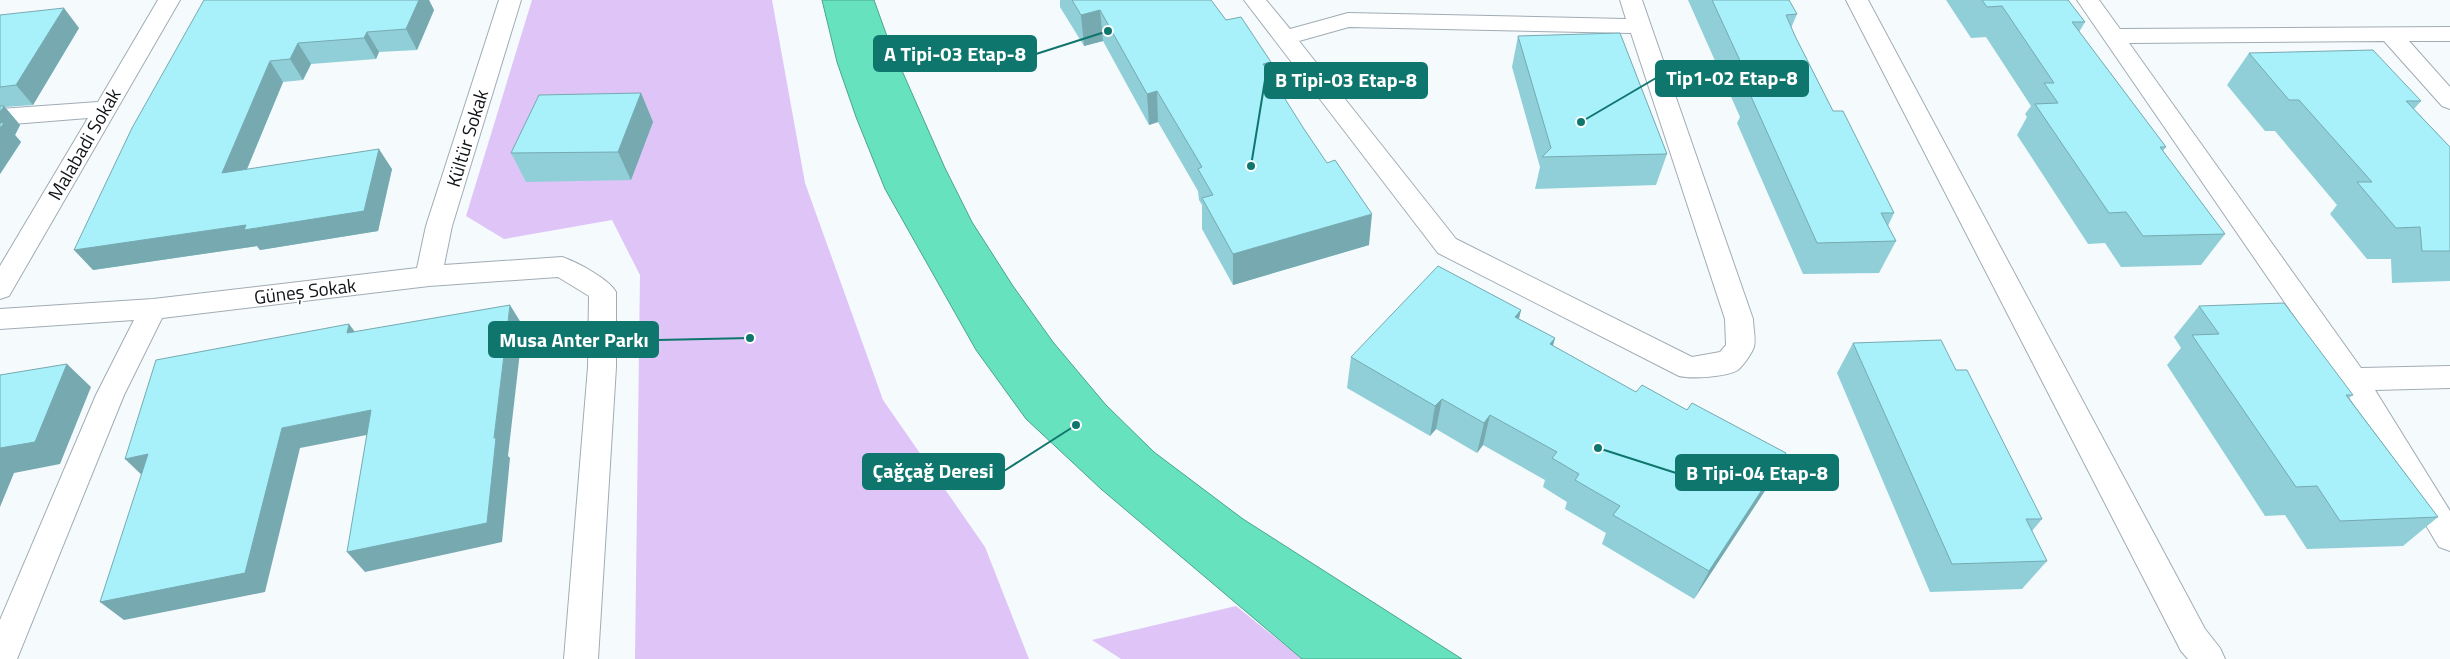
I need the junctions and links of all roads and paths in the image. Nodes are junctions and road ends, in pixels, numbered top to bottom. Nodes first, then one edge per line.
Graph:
1 (169, 0) edge
2 (510, 0) edge
3 (1255, 0) edge
4 (1631, 0) edge
5 (1857, 0) edge
6 (2088, 0) edge
7 (1640, 26) junction
8 (2450, 34) edge
9 (2391, 35) junction
10 (2112, 36) junction
11 (1284, 38) junction
12 (2450, 101) edge
13 (104, 109) junction
14 (0, 117) edge
15 (429, 276) junction
16 (0, 288) edge
17 (153, 309) junction
18 (0, 319) edge
19 (2450, 377) edge
20 (2353, 379) junction
21 (2450, 538) edge
22 (0, 659) edge
23 (581, 659) edge
24 (2208, 659) edge

1 - 13 street, Malabadi Sokak
2 - 15 street, Kültür Sokak
3 - 11 street
4 - 7 street
5 - 24 street
6 - 10 street
7 - 11 street
7 - 11 street
8 - 9 street
9 - 10 street
9 - 12 street
10 - 20 street
13 - 14 street
13 - 16 street, Malabadi Sokak
15 - 17 street, Güneş Sokak
15 - 23 street, Güneş Sokak
17 - 18 street, Güneş Sokak
17 - 22 street
19 - 20 street
20 - 21 street

